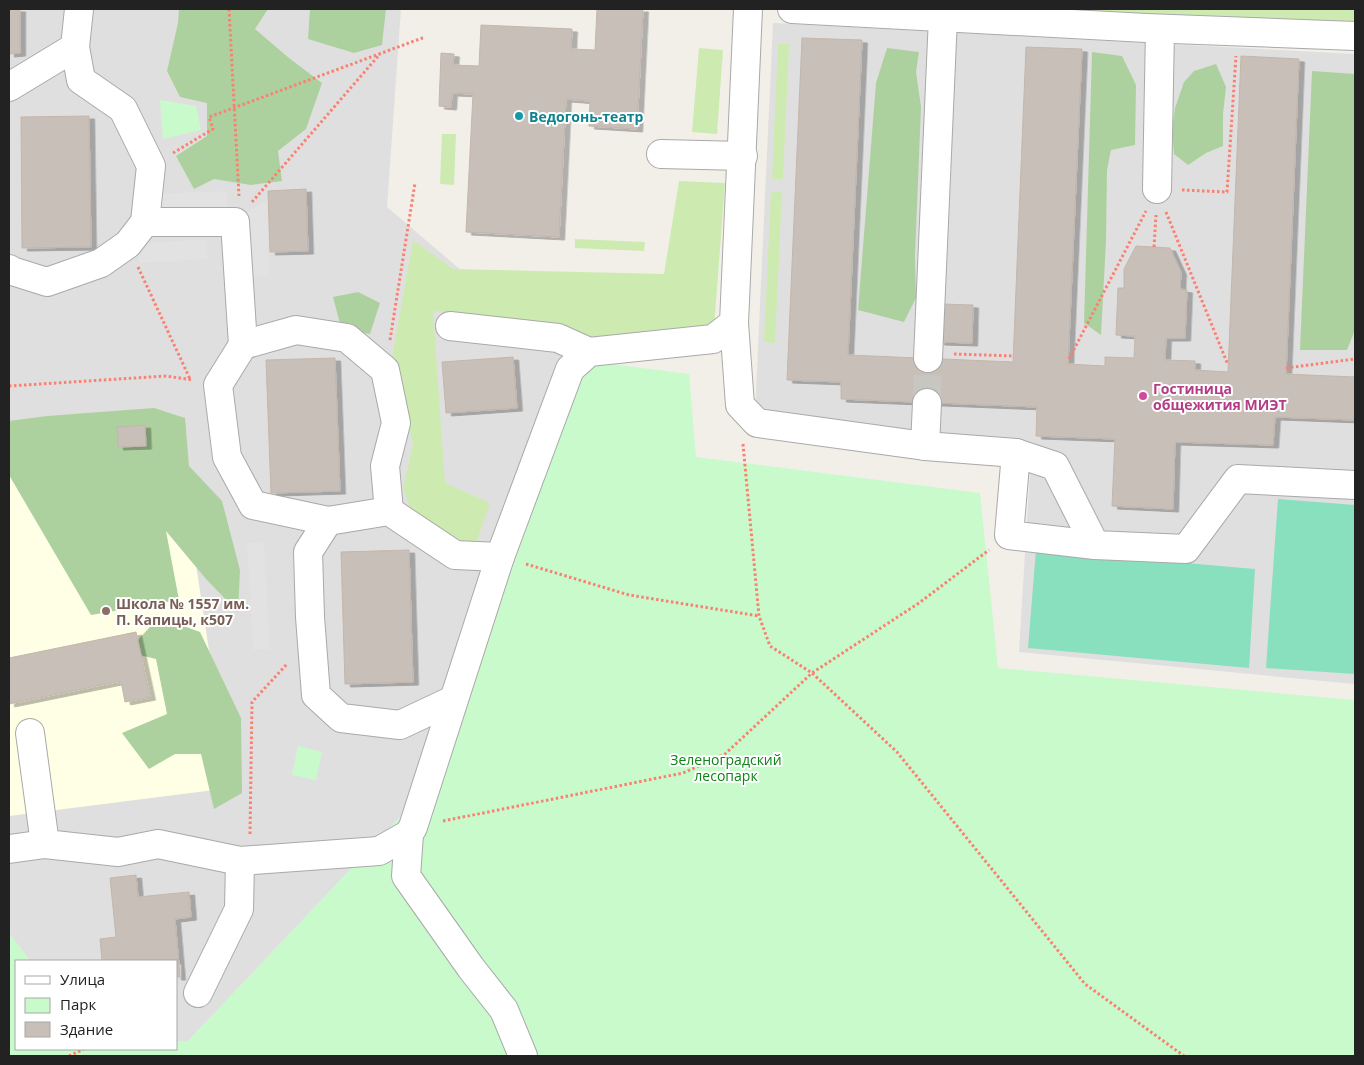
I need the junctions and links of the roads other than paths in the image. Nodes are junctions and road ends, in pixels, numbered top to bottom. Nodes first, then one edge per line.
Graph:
1 (79, 9) edge
2 (748, 9) edge
3 (792, 9) edge
4 (943, 17) junction
5 (1160, 29) junction
6 (1355, 36) edge
7 (75, 47) junction
8 (9, 87) edge
9 (661, 154) dead end
10 (743, 156) junction
11 (1157, 189) road end
12 (145, 222) junction
13 (9, 269) edge
14 (734, 323) junction
15 (450, 326) dead end
16 (242, 345) junction
17 (588, 352) junction
18 (928, 356) tunnel mouth
19 (927, 403) tunnel mouth
20 (925, 446) junction
21 (1016, 453) junction
22 (1355, 485) edge
23 (389, 511) junction
24 (328, 521) junction
25 (1095, 545) junction
26 (500, 557) junction
27 (453, 700) junction
28 (30, 733) dead end
29 (411, 831) junction
30 (45, 844) junction
31 (9, 849) edge
32 (245, 860) junction
33 (198, 994) dead end
34 (523, 1056) edge

1 - 7 lane
2 - 10 lane
3 - 4 lane
4 - 5 lane
4 - 18 lane
5 - 6 lane
5 - 11 lane
7 - 8 lane
7 - 12 lane
9 - 10 lane
10 - 14 lane
12 - 13 lane
12 - 16 lane
14 - 17 lane
14 - 20 lane
15 - 17 lane
16 - 23 lane
16 - 24 lane
17 - 26 lane
19 - 20 lane
20 - 21 lane
21 - 25 lane
21 - 25 lane
22 - 25 lane
23 - 24 lane
23 - 26 lane
24 - 27 lane
26 - 27 lane
27 - 29 lane
28 - 30 lane
29 - 32 lane
29 - 34 lane
30 - 31 lane
30 - 32 lane
32 - 33 lane

